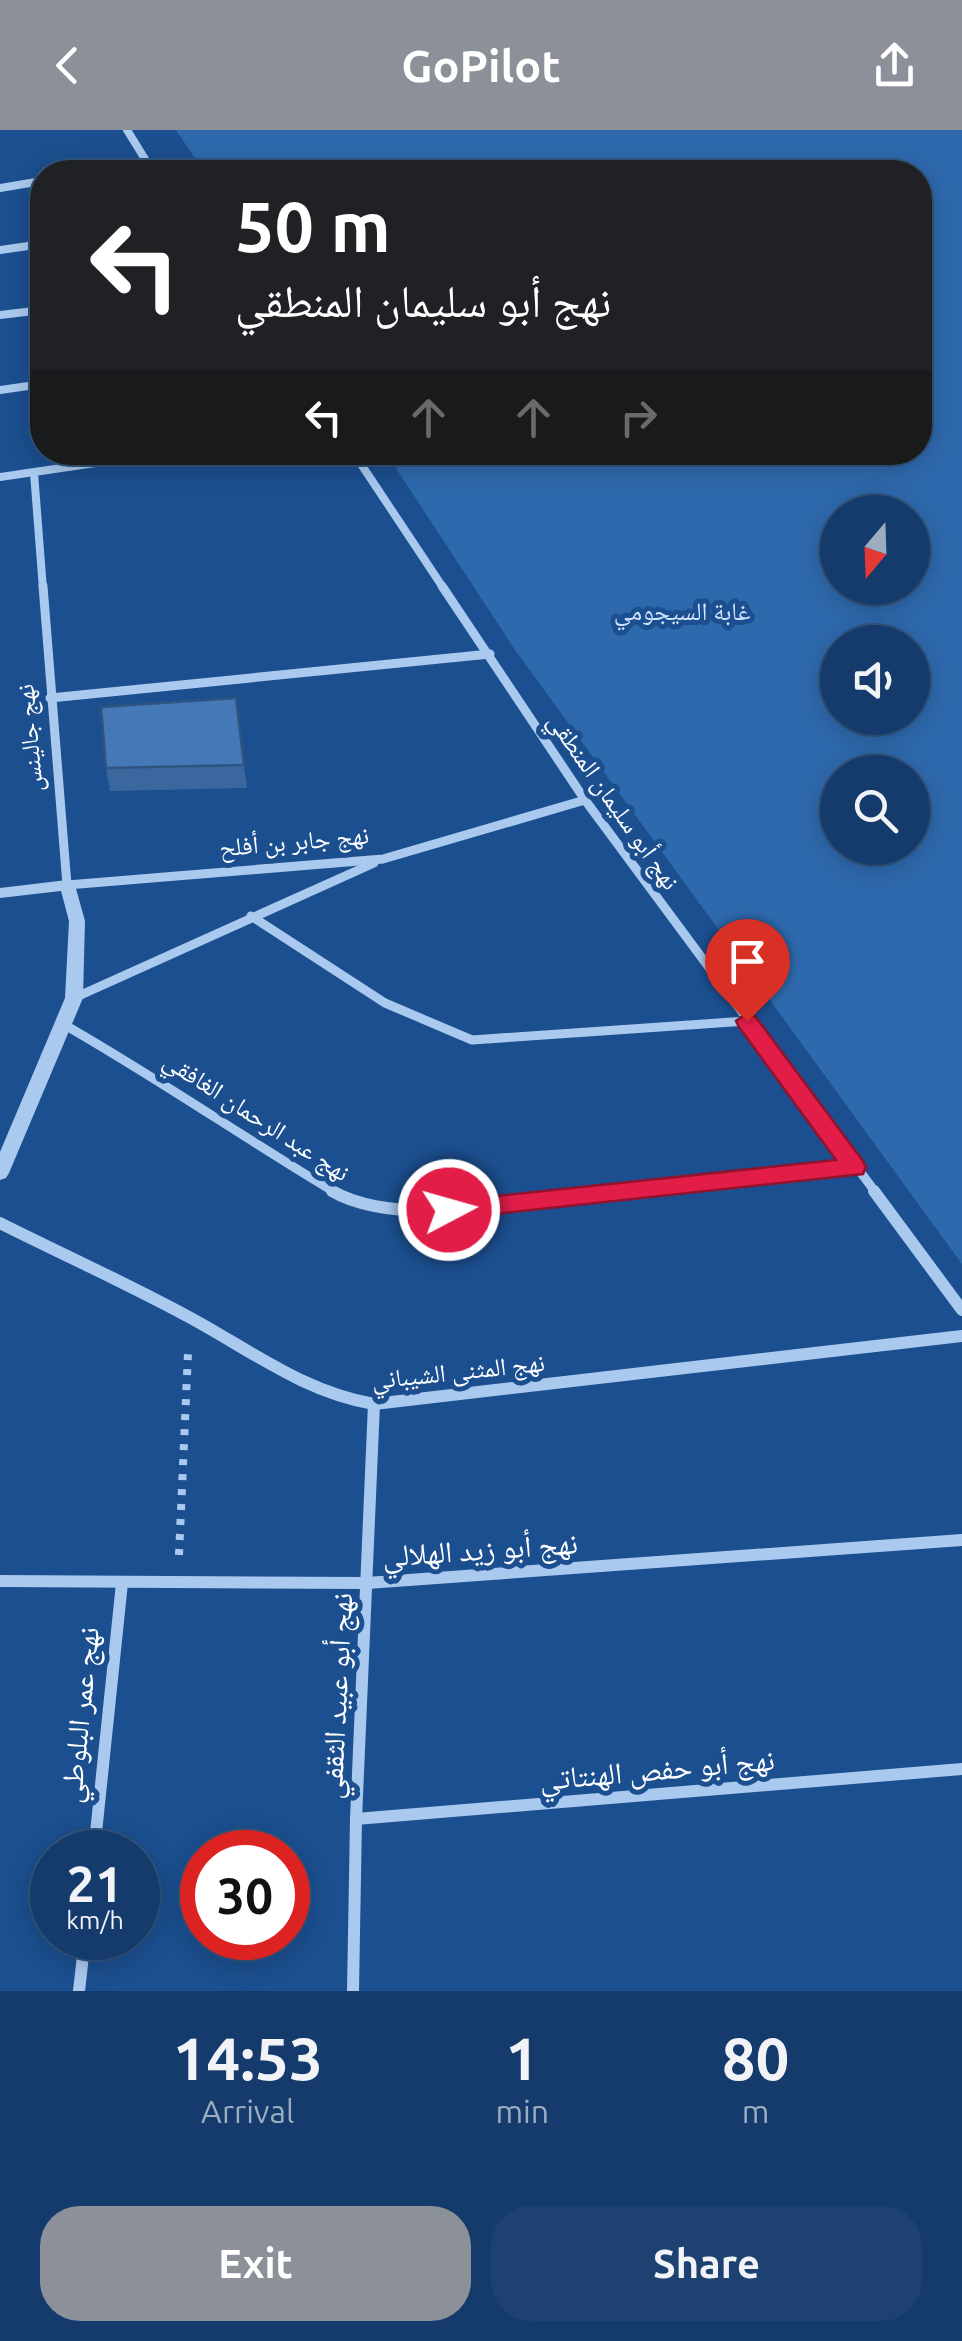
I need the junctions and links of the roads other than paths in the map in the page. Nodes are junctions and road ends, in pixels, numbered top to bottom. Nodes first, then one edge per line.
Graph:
1 (126, 130) edge
2 (145, 160) edge
3 (30, 183) edge
4 (0, 188) edge
5 (30, 246) edge
6 (0, 250) edge
7 (30, 312) edge
8 (0, 316) edge
9 (30, 386) edge
10 (0, 390) edge
11 (86, 465) edge
12 (362, 465) edge
13 (34, 473) junction
14 (0, 477) edge
15 (490, 654) junction
16 (50, 698) junction
17 (585, 800) junction
18 (384, 859) junction
19 (67, 885) junction
20 (0, 894) edge
21 (250, 916) junction
22 (74, 998) junction
23 (747, 1021) junction
24 (63, 1024) junction
25 (854, 1167) junction
26 (0, 1173) edge
27 (0, 1223) edge
28 (962, 1310) edge
29 (962, 1336) edge
30 (374, 1404) junction
31 (962, 1540) edge
32 (0, 1581) edge
33 (122, 1583) junction
34 (367, 1583) junction
35 (962, 1769) edge
36 (356, 1819) junction
37 (96, 1830) edge
38 (83, 1960) edge
39 (79, 1991) edge
40 (354, 1991) edge

1 - 2 street
3 - 4 street
5 - 6 street
7 - 8 street
9 - 10 street
11 - 13 street
12 - 15 street, نهج أبو سليمان المنطقي
13 - 14 street
13 - 16 street, نهج جالينس
15 - 16 street
15 - 17 street, نهج أبو سليمان المنطقي
16 - 19 street, نهج جالينس
17 - 18 street, نهج جابر بن أفلح
17 - 23 street, نهج أبو سليمان المنطقي
18 - 19 street, نهج جابر بن أفلح
18 - 21 street
19 - 20 street, نهج جابر بن أفلح
19 - 22 street, نهج جالينس
21 - 22 street
21 - 23 street
22 - 24 street
23 - 25 street, نهج أبو سليمان المنطقي
24 - 25 street, نهج عبد الرحمان الغافقي
24 - 26 street
25 - 28 street, نهج أبو سليمان المنطقي
27 - 30 street, نهج المثنى الشيباني
29 - 30 street, نهج المثنى الشيباني
30 - 34 street, نهج أبو عبيد الثقفي
31 - 34 street, نهج أبو زيد الهلالي
32 - 33 street, نهج أبو زيد الهلالي
33 - 34 street, نهج أبو زيد الهلالي
33 - 37 street, نهج عمر البلوطي
34 - 36 street, نهج أبو عبيد الثقفي
35 - 36 street, نهج أبو حفص الهنتاتي
36 - 40 street, نهج أبو عبيد الثقفي
38 - 39 street

